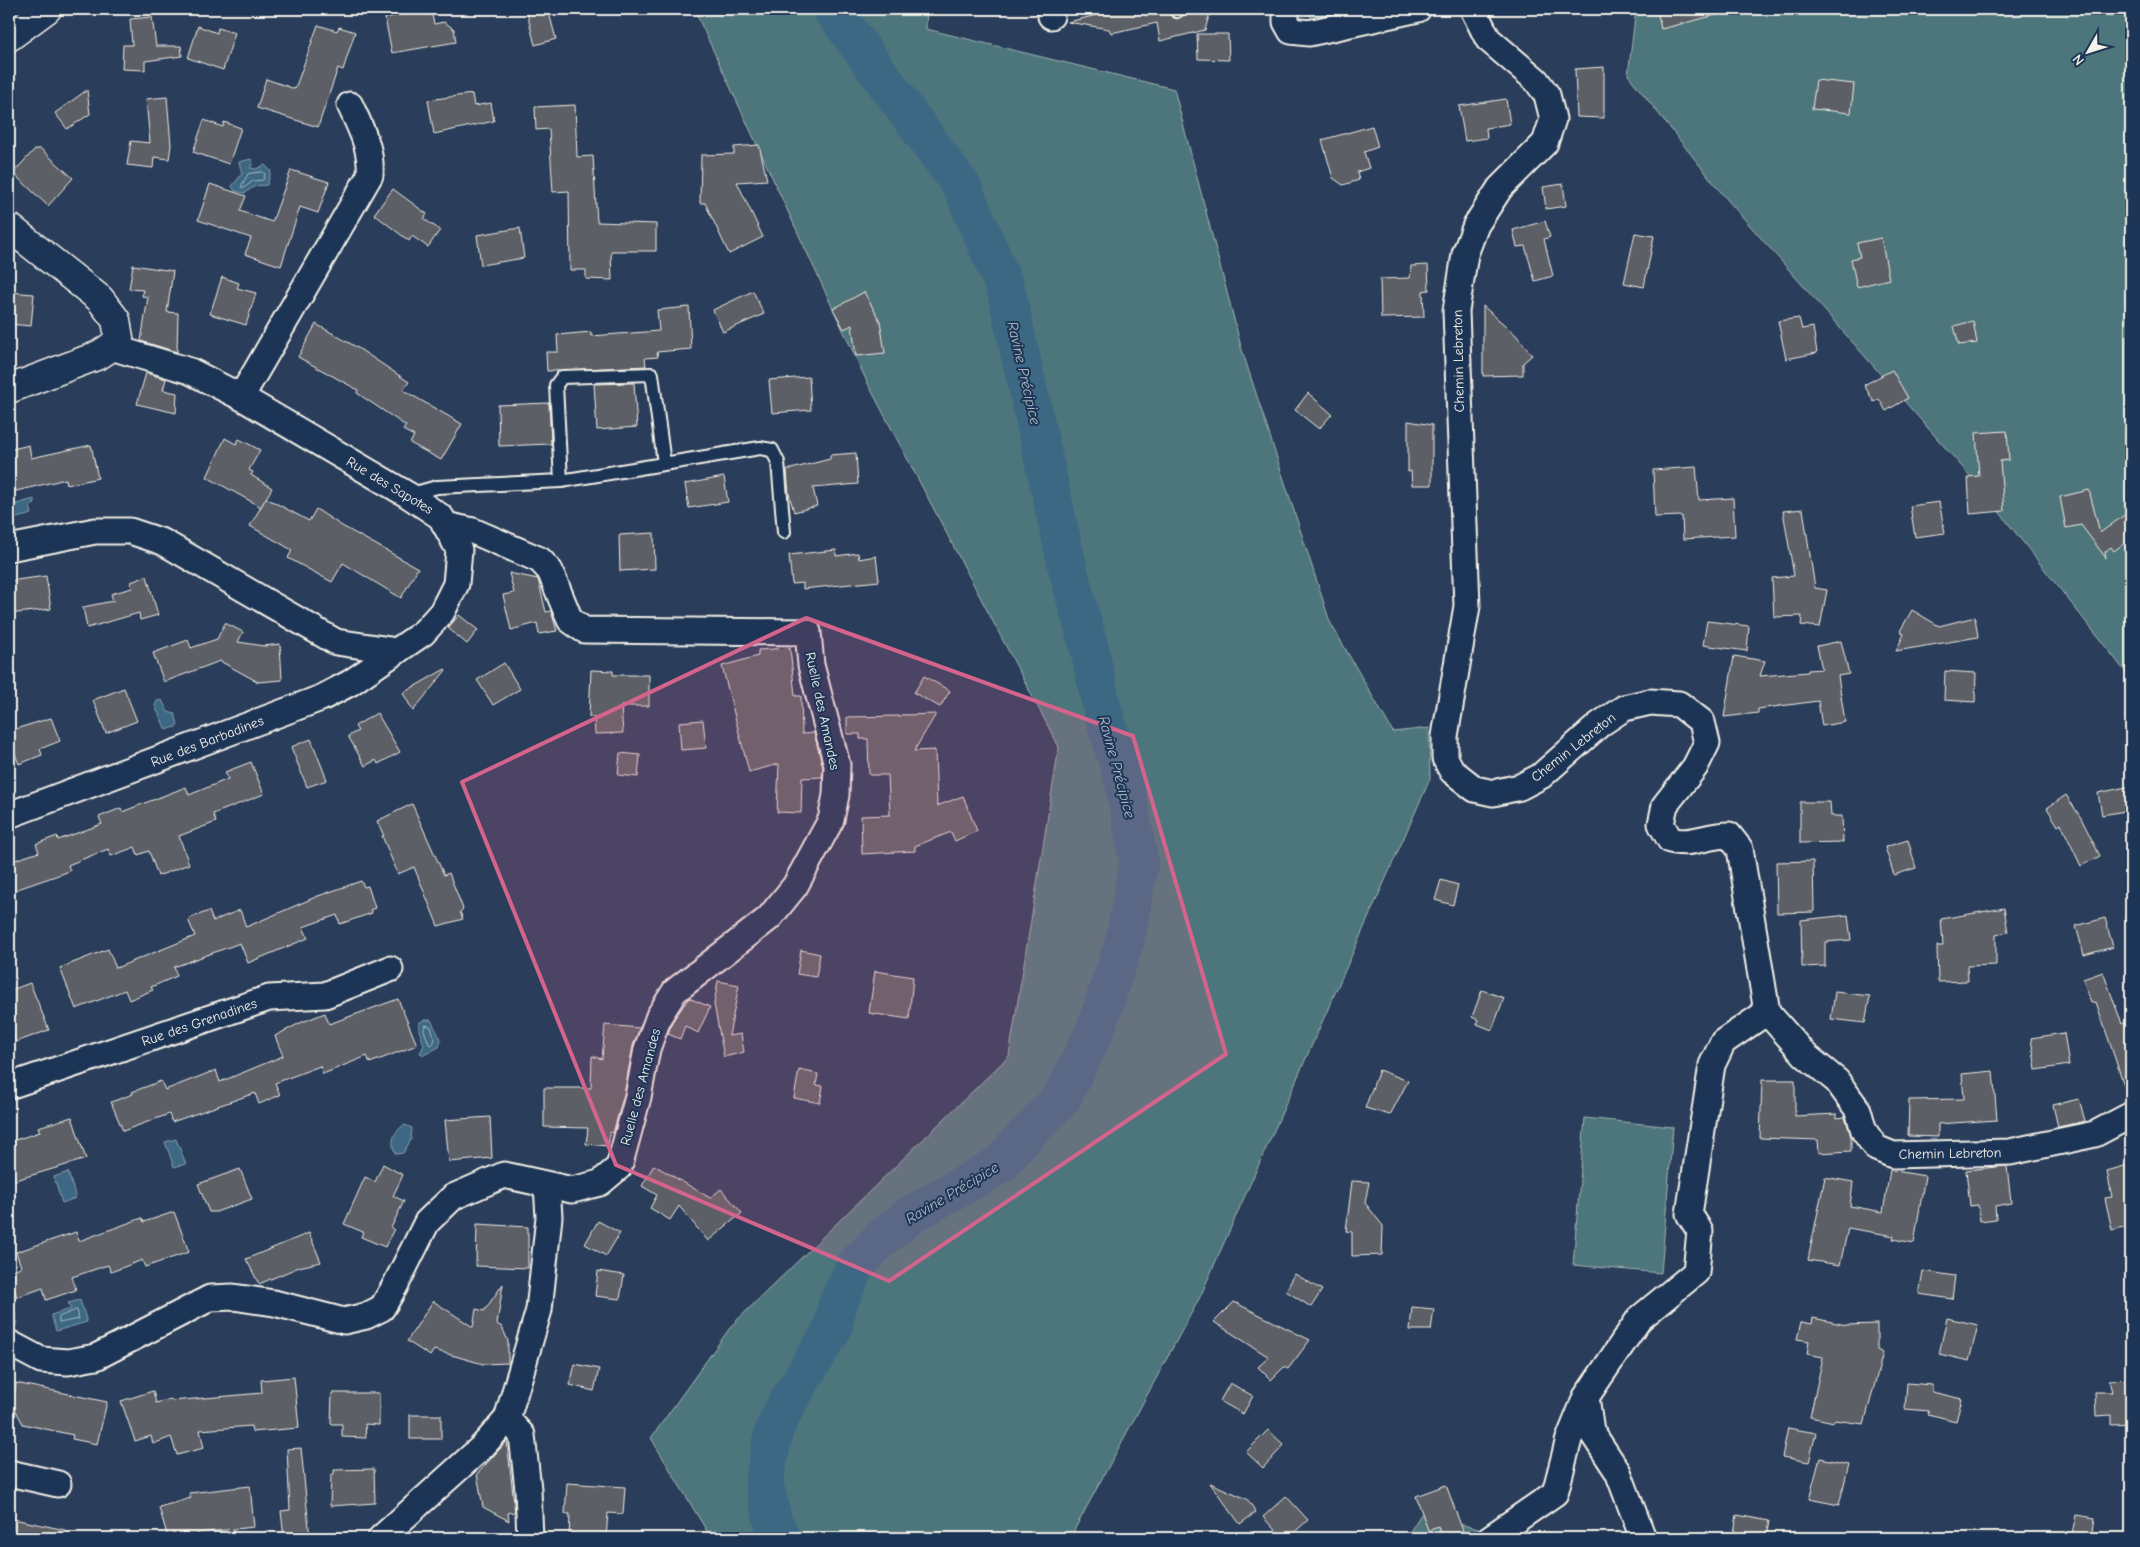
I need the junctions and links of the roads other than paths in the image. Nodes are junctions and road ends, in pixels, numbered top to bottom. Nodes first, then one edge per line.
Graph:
1 (47, 9) edge
2 (1286, 9) edge
3 (1418, 9) edge
4 (1473, 9) edge
5 (9, 37) edge
6 (350, 105) dead end
7 (9, 227) edge
8 (111, 347) junction
9 (9, 390) edge
10 (241, 397) junction
11 (664, 463) junction
12 (561, 481) junction
13 (408, 495) junction
14 (445, 525) junction
15 (784, 532) dead end
16 (9, 548) edge
17 (397, 651) junction
18 (9, 815) edge
19 (390, 968) dead end
20 (1767, 1012) junction
21 (9, 1086) edge
22 (2131, 1115) edge
23 (547, 1185) junction
24 (9, 1343) edge
25 (1586, 1397) junction
26 (507, 1419) junction
27 (9, 1473) edge
28 (58, 1484) dead end
29 (381, 1538) edge
30 (530, 1538) edge
31 (1490, 1538) edge
32 (1643, 1538) edge

1 - 5 street
2 - 3 street
4 - 20 street, Chemin Lebreton
6 - 10 street
7 - 8 street
8 - 9 street
8 - 10 street, Rue des Sapotes
10 - 13 street, Rue des Sapotes
11 - 12 lane
11 - 12 lane
11 - 15 lane
12 - 13 lane
13 - 14 street, Rue des Sapotes
14 - 17 street, Rue des Sapotes
14 - 23 street, Ruelle des Amandes
16 - 17 street
17 - 18 street, Rue des Barbadines
19 - 21 street, Rue des Grenadines
20 - 22 street, Chemin Lebreton
20 - 25 street
23 - 24 street
23 - 26 street
25 - 31 street
25 - 32 street
26 - 29 street
26 - 30 street
27 - 28 street

